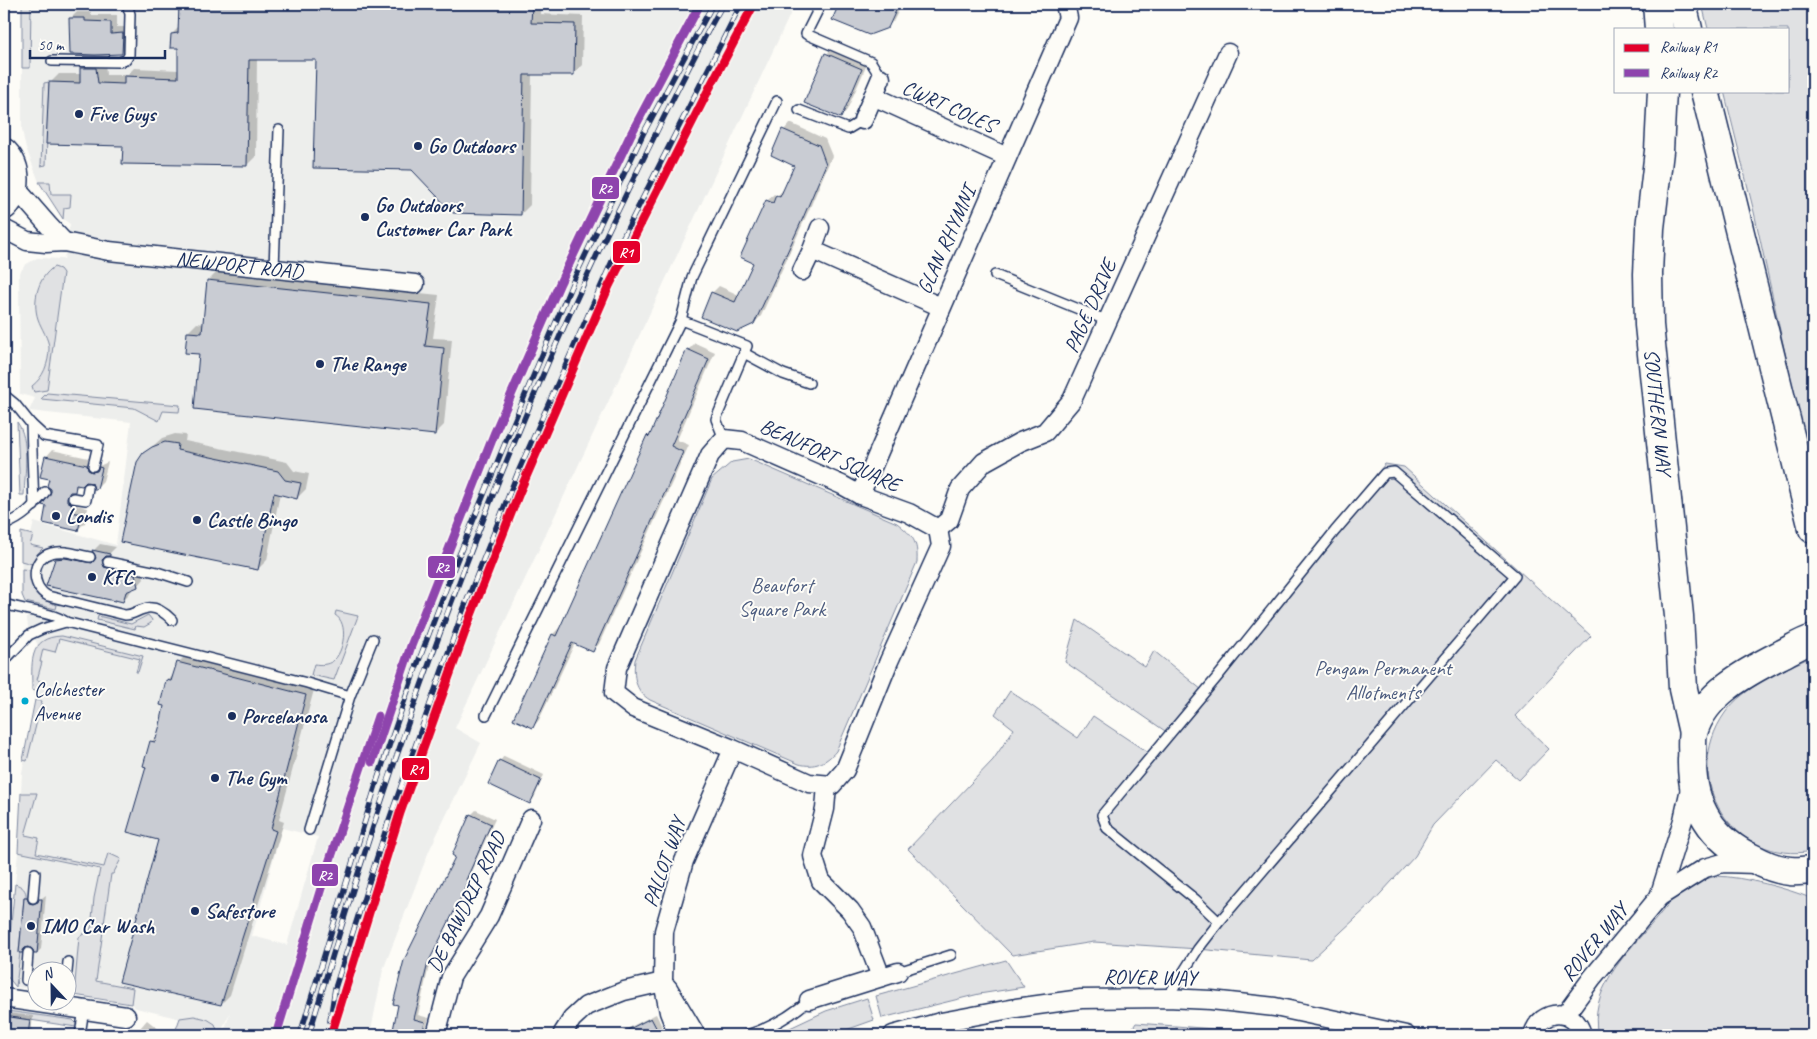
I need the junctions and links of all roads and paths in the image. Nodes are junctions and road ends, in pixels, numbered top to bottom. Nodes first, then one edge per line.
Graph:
1 (128, 4) edge
2 (821, 4) edge
3 (1065, 4) edge
4 (1657, 4) edge
5 (1682, 4) edge
6 (1659, 28) edge
7 (1688, 28) edge
8 (1228, 53) dead end
9 (52, 61) dead end
10 (881, 78) joint
11 (1662, 92) edge
12 (1705, 92) edge
13 (873, 96) junction
14 (777, 101) dead end
15 (800, 110) dead end
16 (863, 120) joint
17 (279, 130) dead end
18 (5, 151) edge
19 (1007, 157) junction
20 (6, 208) edge
21 (820, 228) dead end
22 (64, 242) junction
23 (812, 250) junction
24 (274, 268) junction
25 (802, 271) dead end
26 (995, 275) dead end
27 (416, 284) dead end
28 (941, 307) junction
29 (681, 320) junction
30 (1108, 321) junction
31 (744, 353) junction
32 (809, 383) dead end
33 (4, 395) edge
34 (31, 424) junction
35 (724, 439) junction
36 (93, 466) dead end
37 (88, 488) dead end
38 (45, 492) dead end
39 (860, 494) junction
40 (73, 498) dead end
41 (34, 506) junction
42 (4, 525) edge
43 (938, 529) junction
44 (1813, 530) edge
45 (90, 557) dead end
46 (108, 562) dead end
47 (188, 582) dead end
48 (4, 604) edge
49 (172, 620) dead end
50 (66, 622) junction
51 (373, 639) dead end
52 (1813, 639) edge
53 (4, 661) edge
54 (350, 696) junction
55 (486, 715) dead end
56 (1693, 733) junction
57 (730, 756) junction
58 (1692, 777) junction
59 (827, 785) junction
60 (530, 819) dead end
61 (308, 830) dead end
62 (1765, 864) junction
63 (1813, 870) edge
64 (35, 874) dead end
65 (1659, 897) junction
66 (33, 898) dead end
67 (1219, 922) junction
68 (28, 953) dead end
69 (951, 955) dead end
70 (889, 975) junction
71 (28, 980) edge
72 (664, 982) junction
73 (4, 998) edge
74 (1167, 998) junction
75 (810, 1000) joint
76 (84, 1009) junction
77 (1565, 1015) junction
78 (126, 1016) dead end
79 (80, 1035) edge
80 (436, 1035) edge
81 (565, 1035) edge
82 (678, 1035) edge
83 (696, 1035) edge
84 (747, 1035) edge
85 (893, 1035) edge
86 (1406, 1035) edge
87 (1533, 1035) edge
88 (1582, 1035) edge

1 - 9 lane
2 - 10 lane
3 - 19 street, GLAN RHYMNI
4 - 6 main road
5 - 7 main road
8 - 30 street, PAGE DRIVE
10 - 13 street, CWRT COLES
11 - 56 main road, SOUTHERN WAY
12 - 44 main road
13 - 16 street, CWRT COLES
13 - 19 street, CWRT COLES
14 - 29 lane
15 - 16 lane
17 - 24 lane
18 - 20 main road
19 - 28 street, GLAN RHYMNI
20 - 22 street
20 - 22 street, NEWPORT ROAD
21 - 23 street
22 - 24 street, NEWPORT ROAD
23 - 25 street
23 - 28 street
24 - 27 street, NEWPORT ROAD
26 - 30 lane
28 - 39 street, GLAN RHYMNI
29 - 31 lane
29 - 55 lane
30 - 43 street, PAGE DRIVE
31 - 32 lane
31 - 35 lane
33 - 34 lane
34 - 36 lane
34 - 41 lane
35 - 39 street, BEAUFORT SQUARE
35 - 57 street
37 - 40 lane
38 - 41 lane
39 - 43 street, BEAUFORT SQUARE
41 - 42 lane
43 - 59 street
45 - 49 lane
46 - 47 lane
48 - 50 lane
50 - 53 lane
50 - 54 lane
51 - 54 lane
52 - 56 main road
54 - 61 lane
56 - 58 main road
57 - 59 street
57 - 72 street, PALLOT WAY
58 - 62 main road
58 - 65 street
59 - 70 street
60 - 80 street, DE BAWDRIP ROAD
62 - 63 main road
62 - 65 street
64 - 66 lane
65 - 77 street, ROVER WAY
67 - 67 lane
67 - 74 lane
68 - 71 lane
69 - 70 lane
70 - 75 street
72 - 81 street
72 - 82 street, PALLOT WAY
72 - 83 street
73 - 76 street
74 - 85 street, ROVER WAY
74 - 86 street, ROVER WAY
75 - 84 lane
76 - 78 street
76 - 79 lane
77 - 87 street
77 - 88 street

